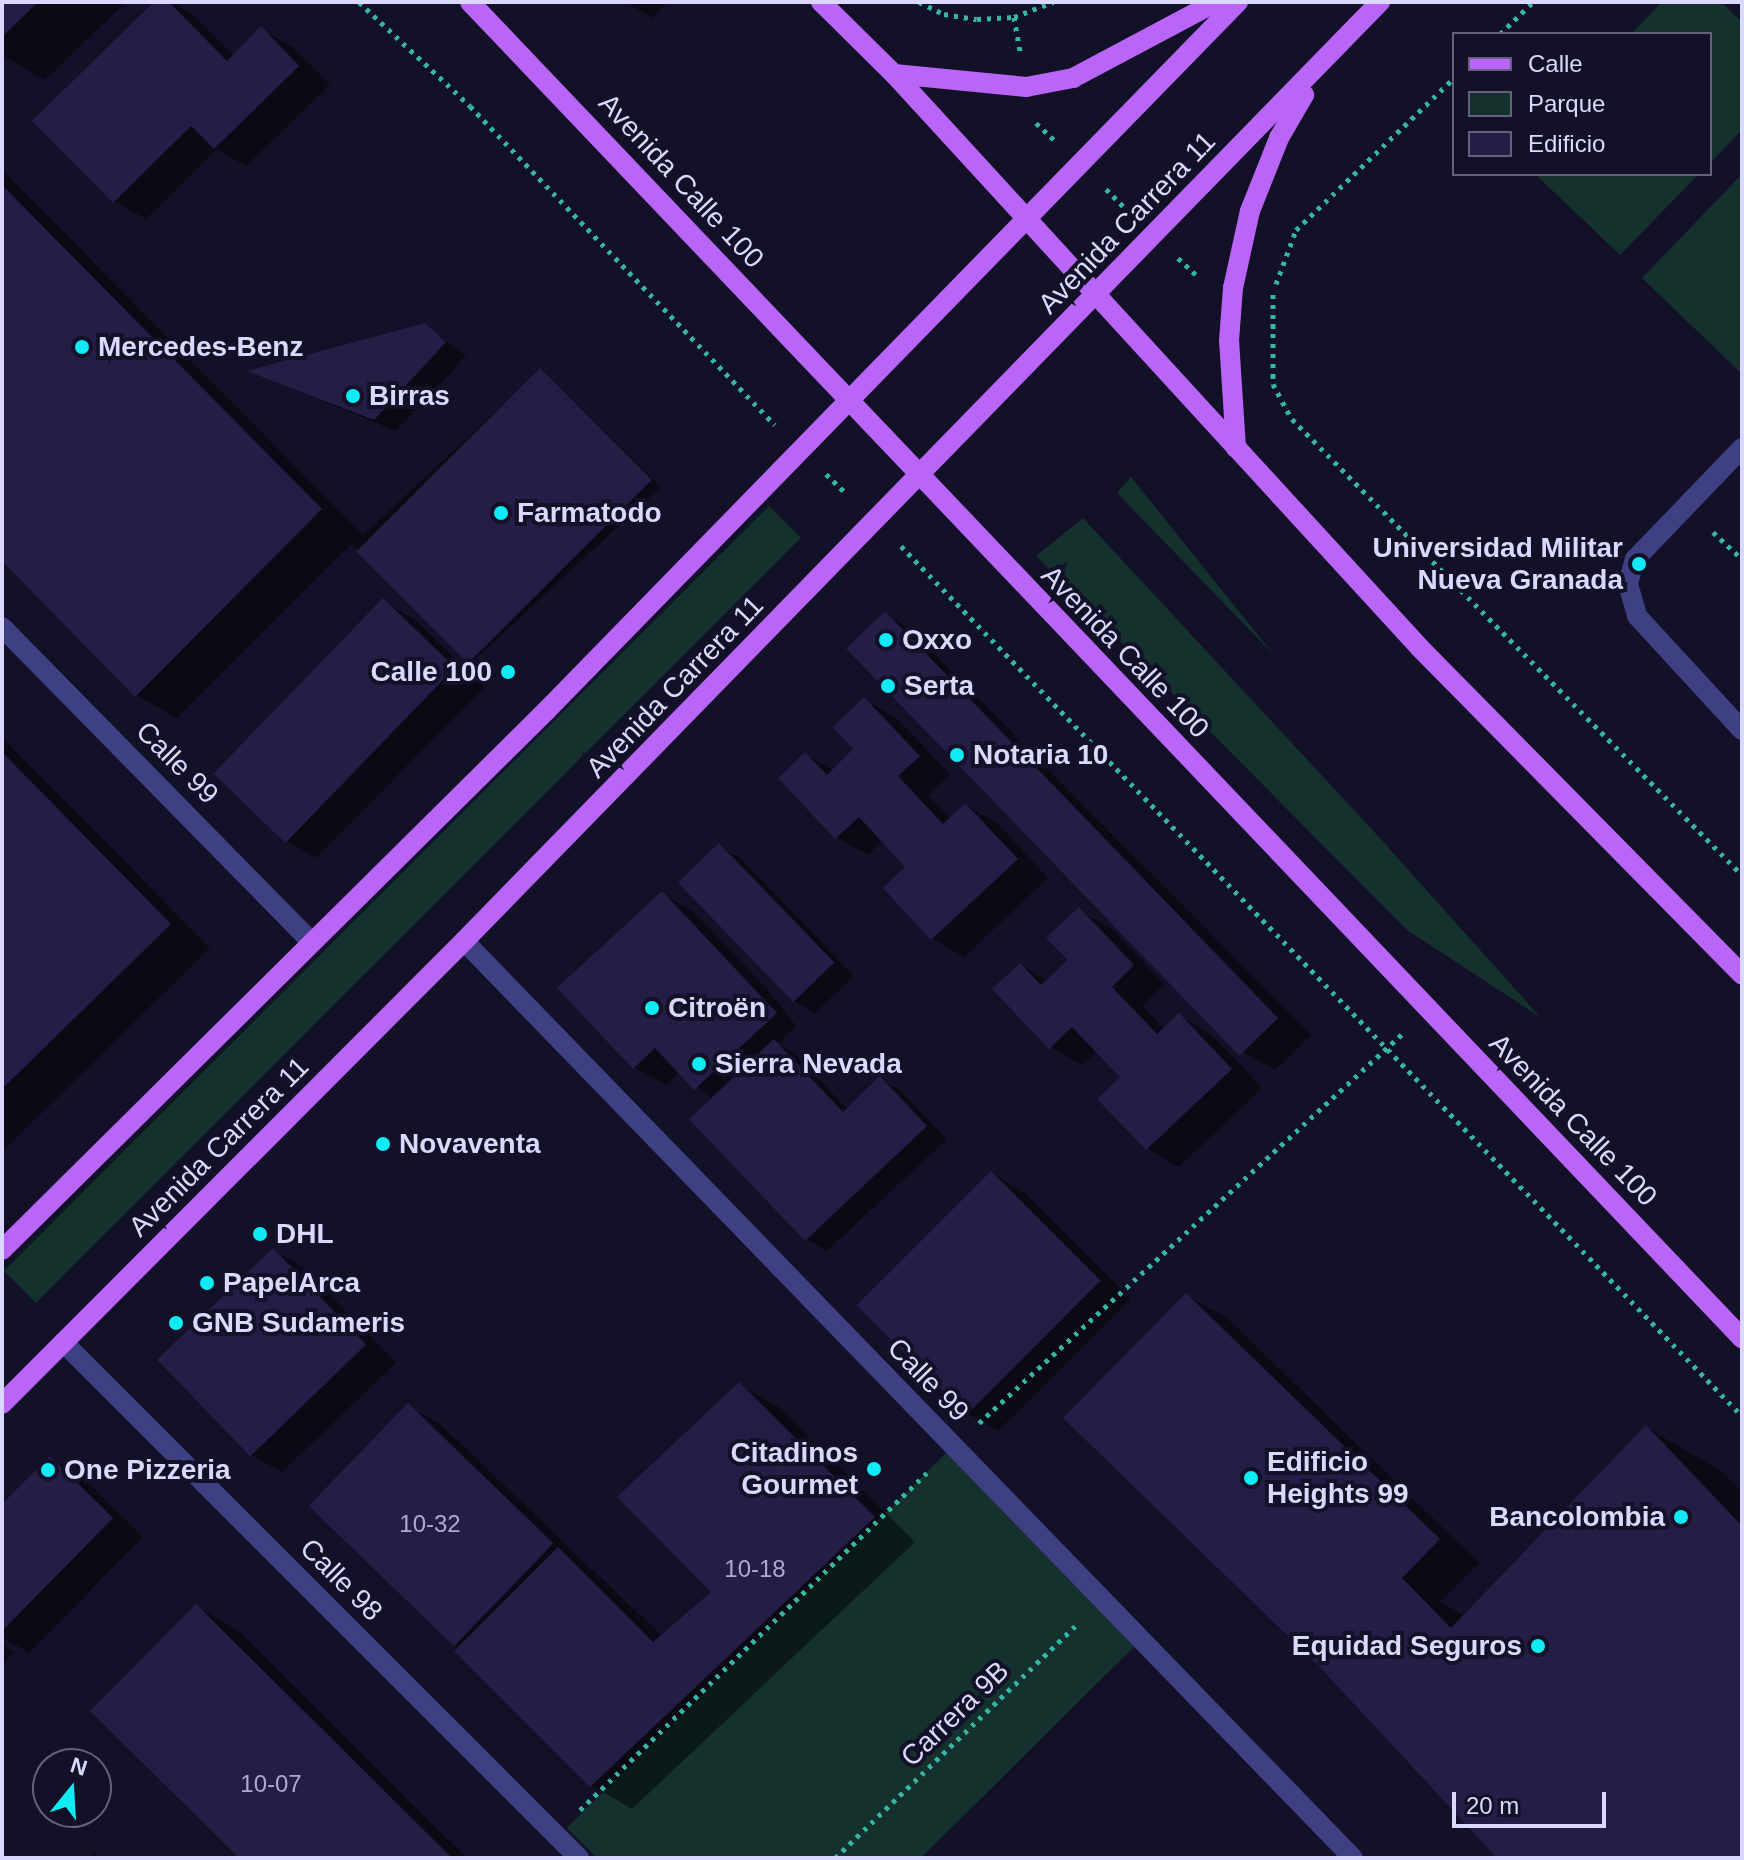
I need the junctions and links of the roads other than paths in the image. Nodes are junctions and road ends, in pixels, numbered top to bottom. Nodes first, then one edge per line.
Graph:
1 (470, 2) edge
2 (821, 2) edge
3 (1216, 2) edge
4 (1238, 2) edge
5 (1380, 2) edge
6 (1319, 69) junction
7 (894, 74) junction
8 (1028, 219) junction
9 (1097, 294) junction
10 (851, 402) junction
11 (1236, 448) junction
12 (1742, 448) edge
13 (920, 476) junction
14 (2, 627) edge
15 (1742, 730) edge
16 (310, 940) junction
17 (464, 941) junction
18 (1742, 975) edge
19 (2, 1250) edge
20 (1742, 1338) edge
21 (63, 1342) junction
22 (2, 1404) edge
23 (579, 1858) edge
24 (1353, 1858) edge

1 - 10 main road, Avenida Calle 100
2 - 7 main road
3 - 7 main road
4 - 8 main road
5 - 6 main road, Avenida Carrera 11
6 - 9 main road, Avenida Carrera 11
6 - 11 main road
7 - 8 main road
8 - 9 main road
8 - 10 main road
9 - 11 main road
9 - 13 main road, Avenida Carrera 11
10 - 13 main road, Avenida Calle 100
10 - 16 main road
11 - 18 main road
12 - 15 street
13 - 17 main road, Avenida Carrera 11
13 - 20 main road, Avenida Calle 100
14 - 16 street, Calle 99
16 - 19 main road
17 - 21 main road, Avenida Carrera 11
17 - 24 street, Calle 99
21 - 22 main road, Avenida Carrera 11
21 - 23 street, Calle 98

